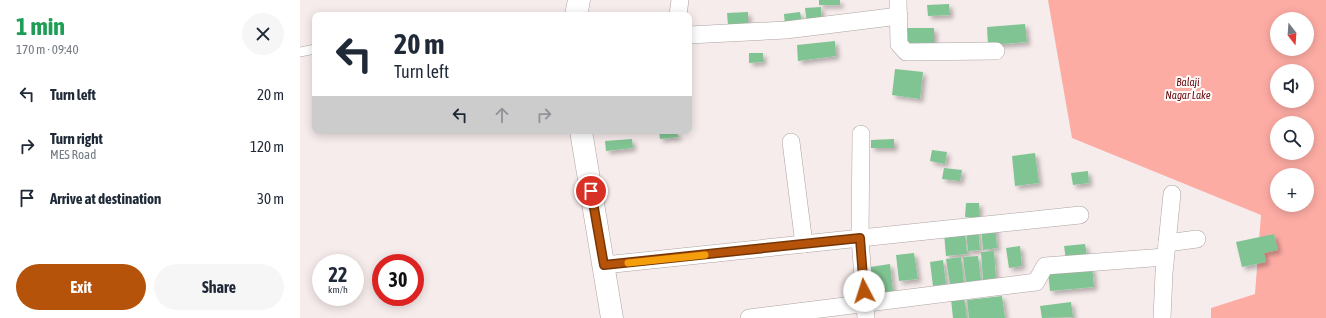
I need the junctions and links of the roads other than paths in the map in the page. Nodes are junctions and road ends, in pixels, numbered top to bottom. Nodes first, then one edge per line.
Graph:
1 (579, 0) edge
2 (680, 0) edge
3 (898, 8) edge
4 (577, 12) edge
5 (678, 12) edge
6 (692, 35) edge
7 (312, 50) edge
8 (996, 50) dead end
9 (300, 52) edge
10 (582, 134) edge
11 (861, 134) dead end
12 (791, 142) dead end
13 (1172, 194) dead end
14 (1080, 215) dead end
15 (860, 238) junction
16 (1197, 239) dead end
17 (804, 244) junction
18 (1166, 250) junction
19 (604, 265) junction
20 (866, 311) edge
21 (612, 318) edge
22 (749, 318) edge
23 (1162, 318) edge

1 - 4 street
2 - 5 street
3 - 6 street
3 - 8 street
7 - 9 lane
10 - 19 street
11 - 15 street
12 - 17 street
13 - 18 street
14 - 15 street
15 - 17 street
15 - 20 street
16 - 18 street
17 - 19 street
18 - 20 street
18 - 23 street
19 - 21 street
20 - 22 street

